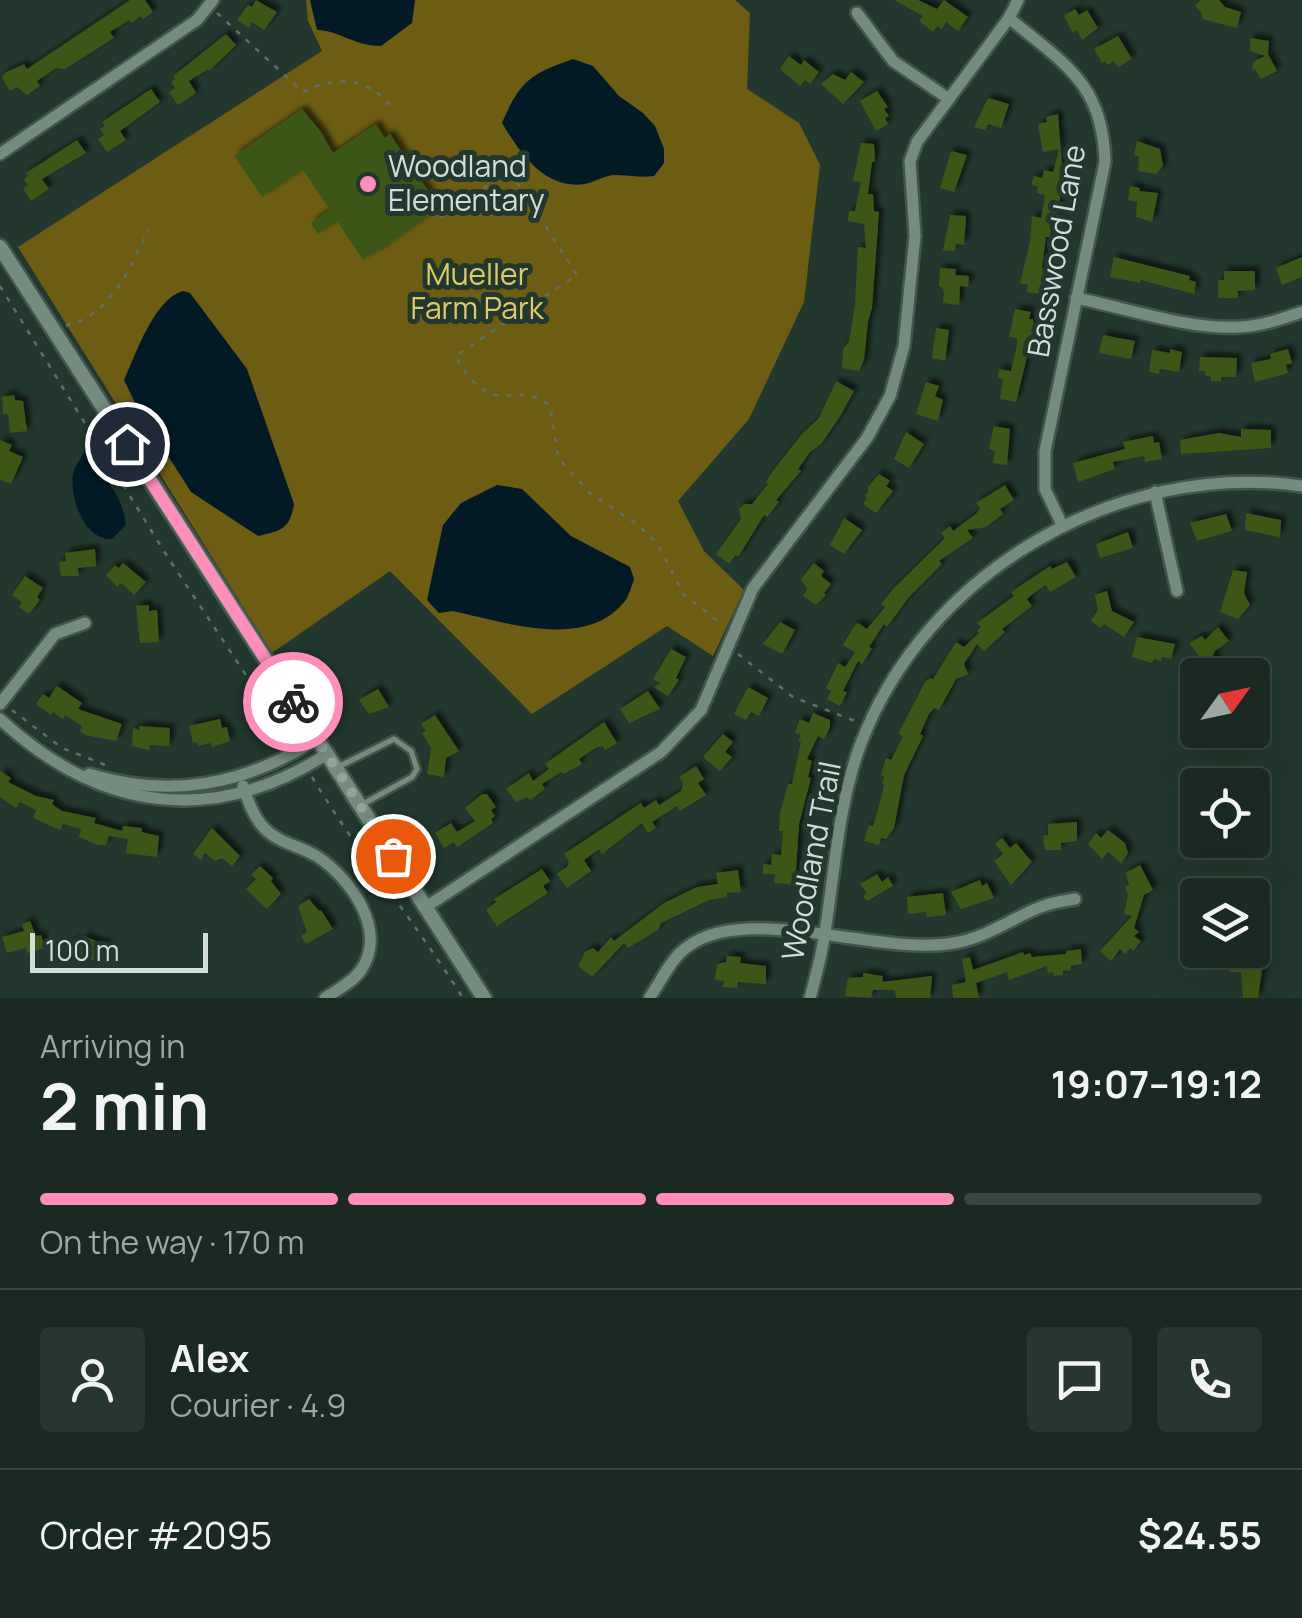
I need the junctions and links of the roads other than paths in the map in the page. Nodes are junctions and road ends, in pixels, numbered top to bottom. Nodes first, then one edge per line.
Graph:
1 (1018, 0) edge
2 (211, 2) edge
3 (858, 13) dead end
4 (1010, 18) junction
5 (948, 100) junction
6 (0, 154) edge
7 (0, 247) edge
8 (1076, 298) junction
9 (1302, 312) edge
10 (1302, 486) edge
11 (1155, 492) junction
12 (1062, 525) junction
13 (1177, 591) dead end
14 (86, 623) dead end
15 (1, 703) edge
16 (0, 718) edge
17 (20, 736) junction
18 (317, 739) junction
19 (327, 754) junction
20 (336, 768) junction
21 (240, 777) junction
22 (245, 792) junction
23 (360, 806) junction
24 (1074, 898) dead end
25 (426, 907) junction
26 (825, 937) junction
27 (650, 997) edge
28 (324, 998) edge
29 (484, 998) edge
30 (810, 998) edge

1 - 4 street
2 - 6 street
3 - 5 street
4 - 5 street
4 - 8 street, Basswood Lane
5 - 25 street
7 - 18 street
8 - 9 street
8 - 12 street, Basswood Lane
10 - 11 street, Woodland Trail
11 - 12 street, Woodland Trail
11 - 13 street
12 - 26 street, Woodland Trail
14 - 15 street
16 - 17 street
17 - 21 street
17 - 22 street
18 - 19 street
18 - 21 street
19 - 20 street
19 - 22 street
20 - 23 street
20 - 23 lane
21 - 22 street
22 - 28 street
23 - 25 street
24 - 26 street
25 - 29 street
26 - 27 street
26 - 30 street, Woodland Trail

